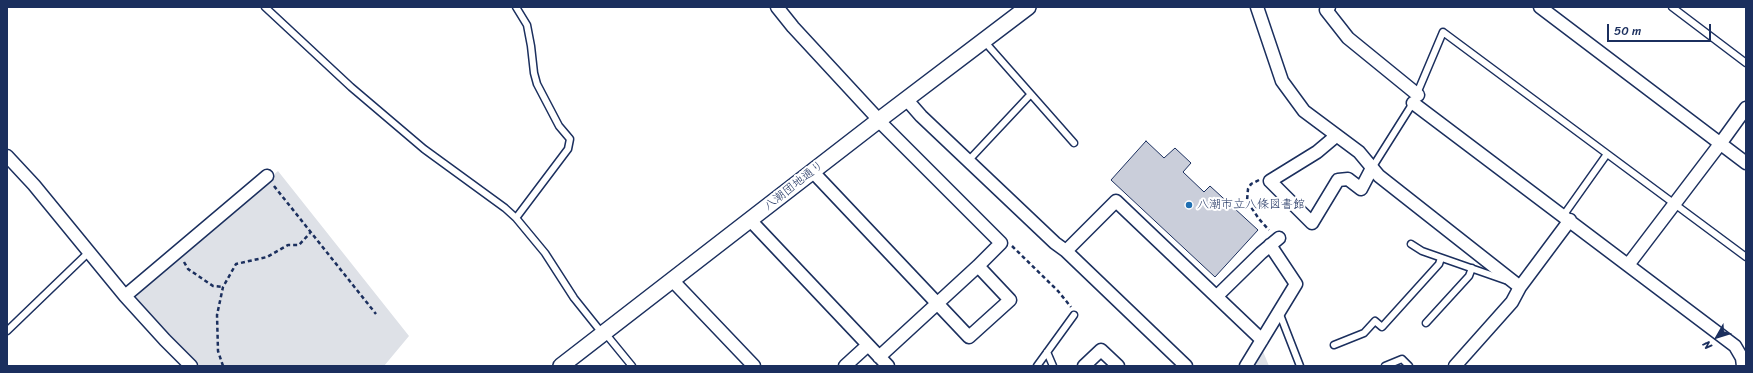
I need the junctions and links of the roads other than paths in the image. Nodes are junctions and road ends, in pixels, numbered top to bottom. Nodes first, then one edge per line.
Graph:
1 (265, 7) edge
2 (516, 7) edge
3 (777, 7) edge
4 (1028, 7) edge
5 (1257, 7) edge
6 (1329, 7) edge
7 (1540, 7) edge
8 (1672, 7) edge
9 (984, 41) junction
10 (1746, 63) edge
11 (1030, 94) junction
12 (1415, 99) junction
13 (907, 100) junction
14 (1746, 108) edge
15 (879, 120) junction
16 (1336, 136) junction
17 (1074, 143) dead end
18 (1720, 144) junction
19 (1607, 154) junction
20 (7, 156) edge
21 (968, 160) junction
22 (1746, 163) edge
23 (1372, 168) junction
24 (813, 172) junction
25 (267, 176) road end
26 (1676, 204) junction
27 (516, 218) junction
28 (1566, 218) junction
29 (750, 220) junction
30 (1411, 244) dead end
31 (1066, 251) junction
32 (89, 252) junction
33 (1746, 257) edge
34 (1441, 258) junction
35 (1628, 265) junction
36 (978, 266) junction
37 (1472, 268) junction
38 (672, 280) junction
39 (1519, 286) junction
40 (125, 296) junction
41 (1217, 296) junction
42 (936, 304) junction
43 (1279, 312) junction
44 (1074, 315) road end
45 (1426, 323) dead end
46 (7, 331) edge
47 (604, 333) junction
48 (1262, 340) junction
49 (868, 345) junction
50 (1334, 345) dead end
51 (1047, 352) junction
52 (1744, 360) edge
53 (884, 362) edge
54 (191, 366) edge
55 (561, 366) edge
56 (632, 366) edge
57 (754, 366) edge
58 (845, 366) edge
59 (1037, 366) edge
60 (1053, 366) edge
61 (1084, 366) edge
62 (1118, 366) edge
63 (1186, 366) edge
64 (1246, 366) edge
65 (1300, 366) edge
66 (1385, 366) edge
67 (1410, 366) edge
68 (1455, 366) edge

1 - 27 lane
2 - 27 lane
3 - 15 street
4 - 9 street, 八潮団地通り
5 - 16 street
6 - 12 street
7 - 18 street
8 - 10 lane
9 - 11 lane
9 - 13 street, 八潮団地通り
11 - 17 lane
11 - 21 lane
12 - 19 lane
12 - 23 lane
12 - 28 street
13 - 15 street, 八潮団地通り
13 - 21 street
14 - 18 street
15 - 24 street, 八潮団地通り
15 - 36 street
16 - 23 street
16 - 23 street
18 - 22 street
18 - 26 street
19 - 26 lane
19 - 28 lane
20 - 32 street
21 - 31 street
23 - 39 street
24 - 29 street, 八潮団地通り
24 - 42 street
25 - 40 street
26 - 33 lane
26 - 35 street
27 - 47 lane
28 - 35 street
28 - 39 street
29 - 38 street, 八潮団地通り
29 - 49 street
30 - 34 lane
31 - 41 street
31 - 63 street
32 - 40 street
32 - 46 lane
34 - 37 lane
34 - 50 lane
35 - 52 street
36 - 42 street
36 - 42 street
37 - 39 lane
37 - 45 lane
38 - 47 street, 八潮団地通り
38 - 57 street
39 - 68 street
40 - 54 street
41 - 43 street
41 - 48 street
42 - 53 street
43 - 48 street
43 - 65 lane
44 - 51 lane
47 - 55 street, 八潮団地通り
47 - 56 lane
48 - 64 street
49 - 53 street
49 - 58 street
51 - 59 lane
51 - 60 lane
61 - 62 street
66 - 67 lane

